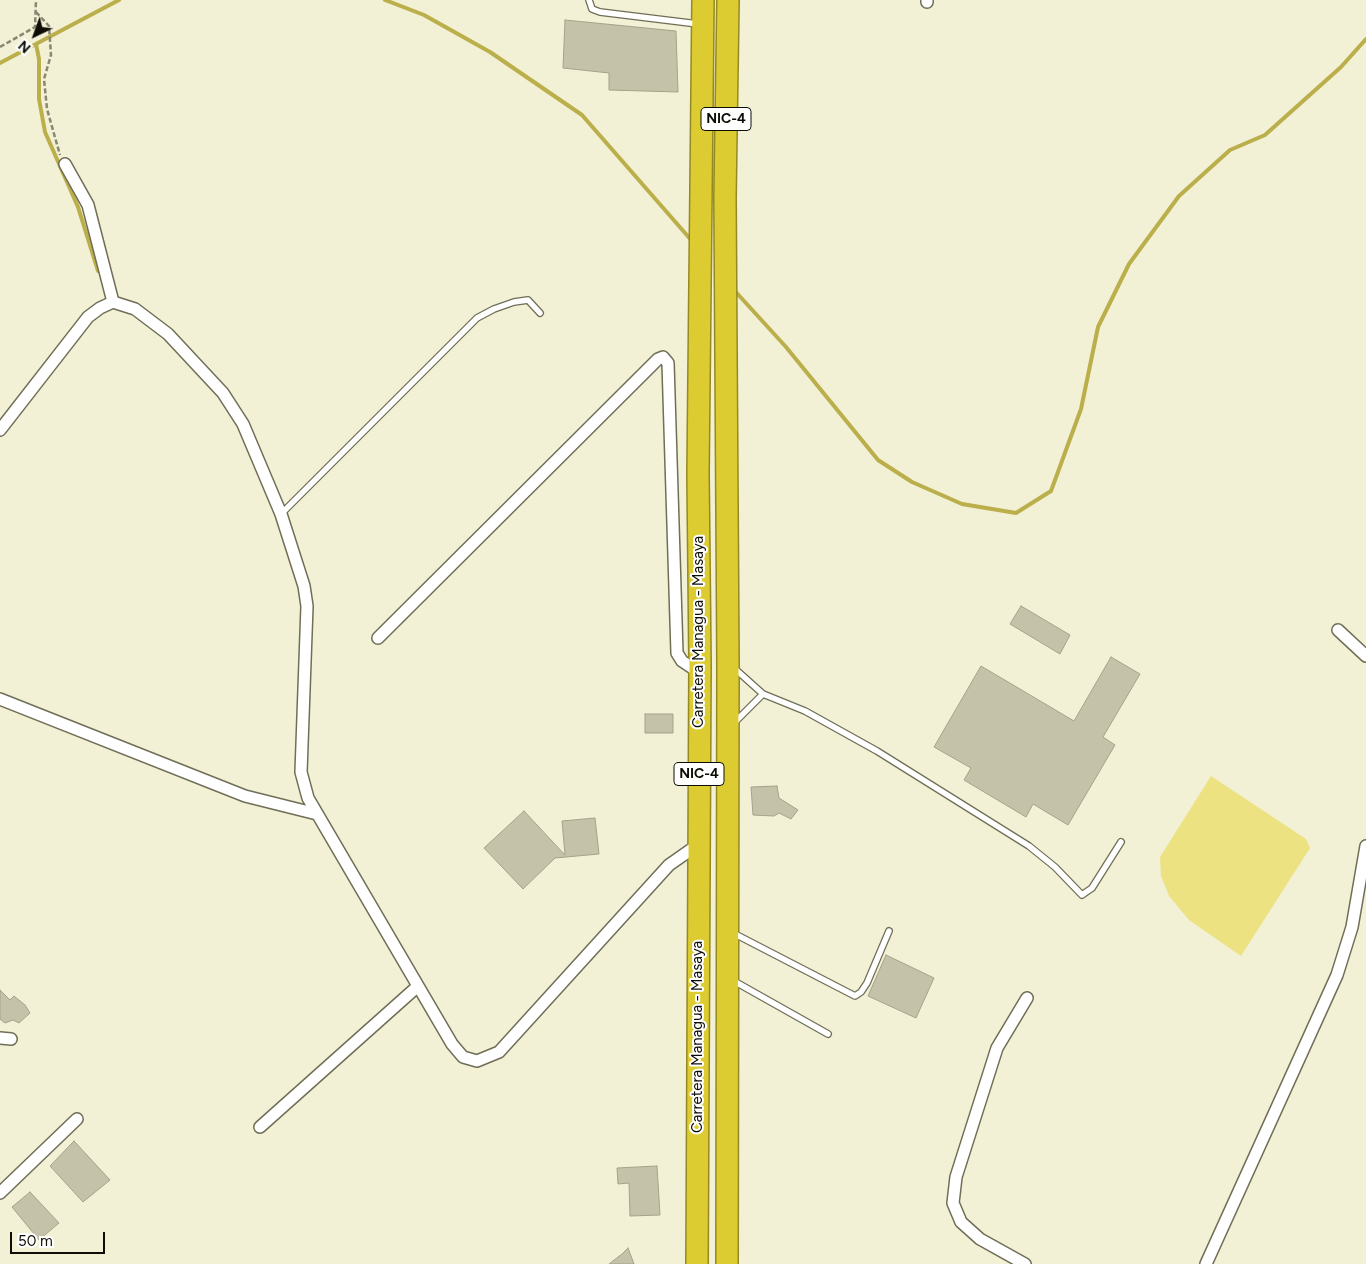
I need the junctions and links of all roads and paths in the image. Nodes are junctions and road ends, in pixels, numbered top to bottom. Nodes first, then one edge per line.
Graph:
1 (36, 0) edge
2 (589, 0) edge
3 (703, 0) edge
4 (728, 0) edge
5 (36, 12) junction
6 (702, 25) junction
7 (0, 47) edge
8 (65, 164) joint
9 (113, 302) junction
10 (540, 313) dead end
11 (0, 430) edge
12 (281, 514) junction
13 (699, 584) junction
14 (1338, 630) dead end
15 (378, 638) dead end
16 (1366, 656) edge
17 (728, 664) junction
18 (700, 673) junction
19 (763, 694) junction
20 (0, 698) edge
21 (727, 731) junction
22 (317, 814) junction
23 (1121, 842) dead end
24 (699, 844) junction
25 (1366, 846) edge
26 (727, 930) junction
27 (889, 931) dead end
28 (727, 977) junction
29 (418, 986) junction
30 (1027, 998) dead end
31 (828, 1034) dead end
32 (77, 1119) dead end
33 (260, 1127) dead end
34 (0, 1193) edge
35 (697, 1197) junction
36 (726, 1197) junction
37 (698, 1241) junction
38 (727, 1241) junction
39 (697, 1264) edge
40 (726, 1264) edge
41 (1025, 1264) edge
42 (1206, 1264) edge

1 - 5 path
2 - 6 lane
3 - 6 highway, Carretera Managua - Masaya / NIC-4
4 - 17 highway, Carretera Managua - Masaya / NIC-4
5 - 7 path
5 - 8 path
6 - 13 highway, Carretera Managua - Masaya / NIC-4
8 - 9 street
9 - 11 street
9 - 12 street
10 - 12 lane
12 - 22 street
13 - 17 highway
13 - 18 highway, Carretera Managua - Masaya / NIC-4
14 - 16 street
15 - 18 street
17 - 19 lane
17 - 21 highway, Carretera Managua - Masaya / NIC-4
18 - 24 highway, Carretera Managua - Masaya / NIC-4
19 - 21 lane
19 - 23 lane
20 - 22 street
21 - 24 highway
21 - 26 highway, Carretera Managua - Masaya / NIC-4
22 - 29 street
24 - 29 street
24 - 35 highway, Carretera Managua - Masaya / NIC-4
25 - 42 street
26 - 27 lane
26 - 28 highway, Carretera Managua - Masaya / NIC-4
28 - 31 lane
28 - 36 highway, Carretera Managua - Masaya / NIC-4
29 - 33 street
30 - 41 street
32 - 34 street
35 - 36 highway
35 - 37 highway, Carretera Managua - Masaya / NIC-4
36 - 38 highway, Carretera Managua - Masaya / NIC-4
37 - 38 highway
37 - 39 highway, Carretera Managua - Masaya / NIC-4
38 - 40 highway, Carretera Managua - Masaya / NIC-4

